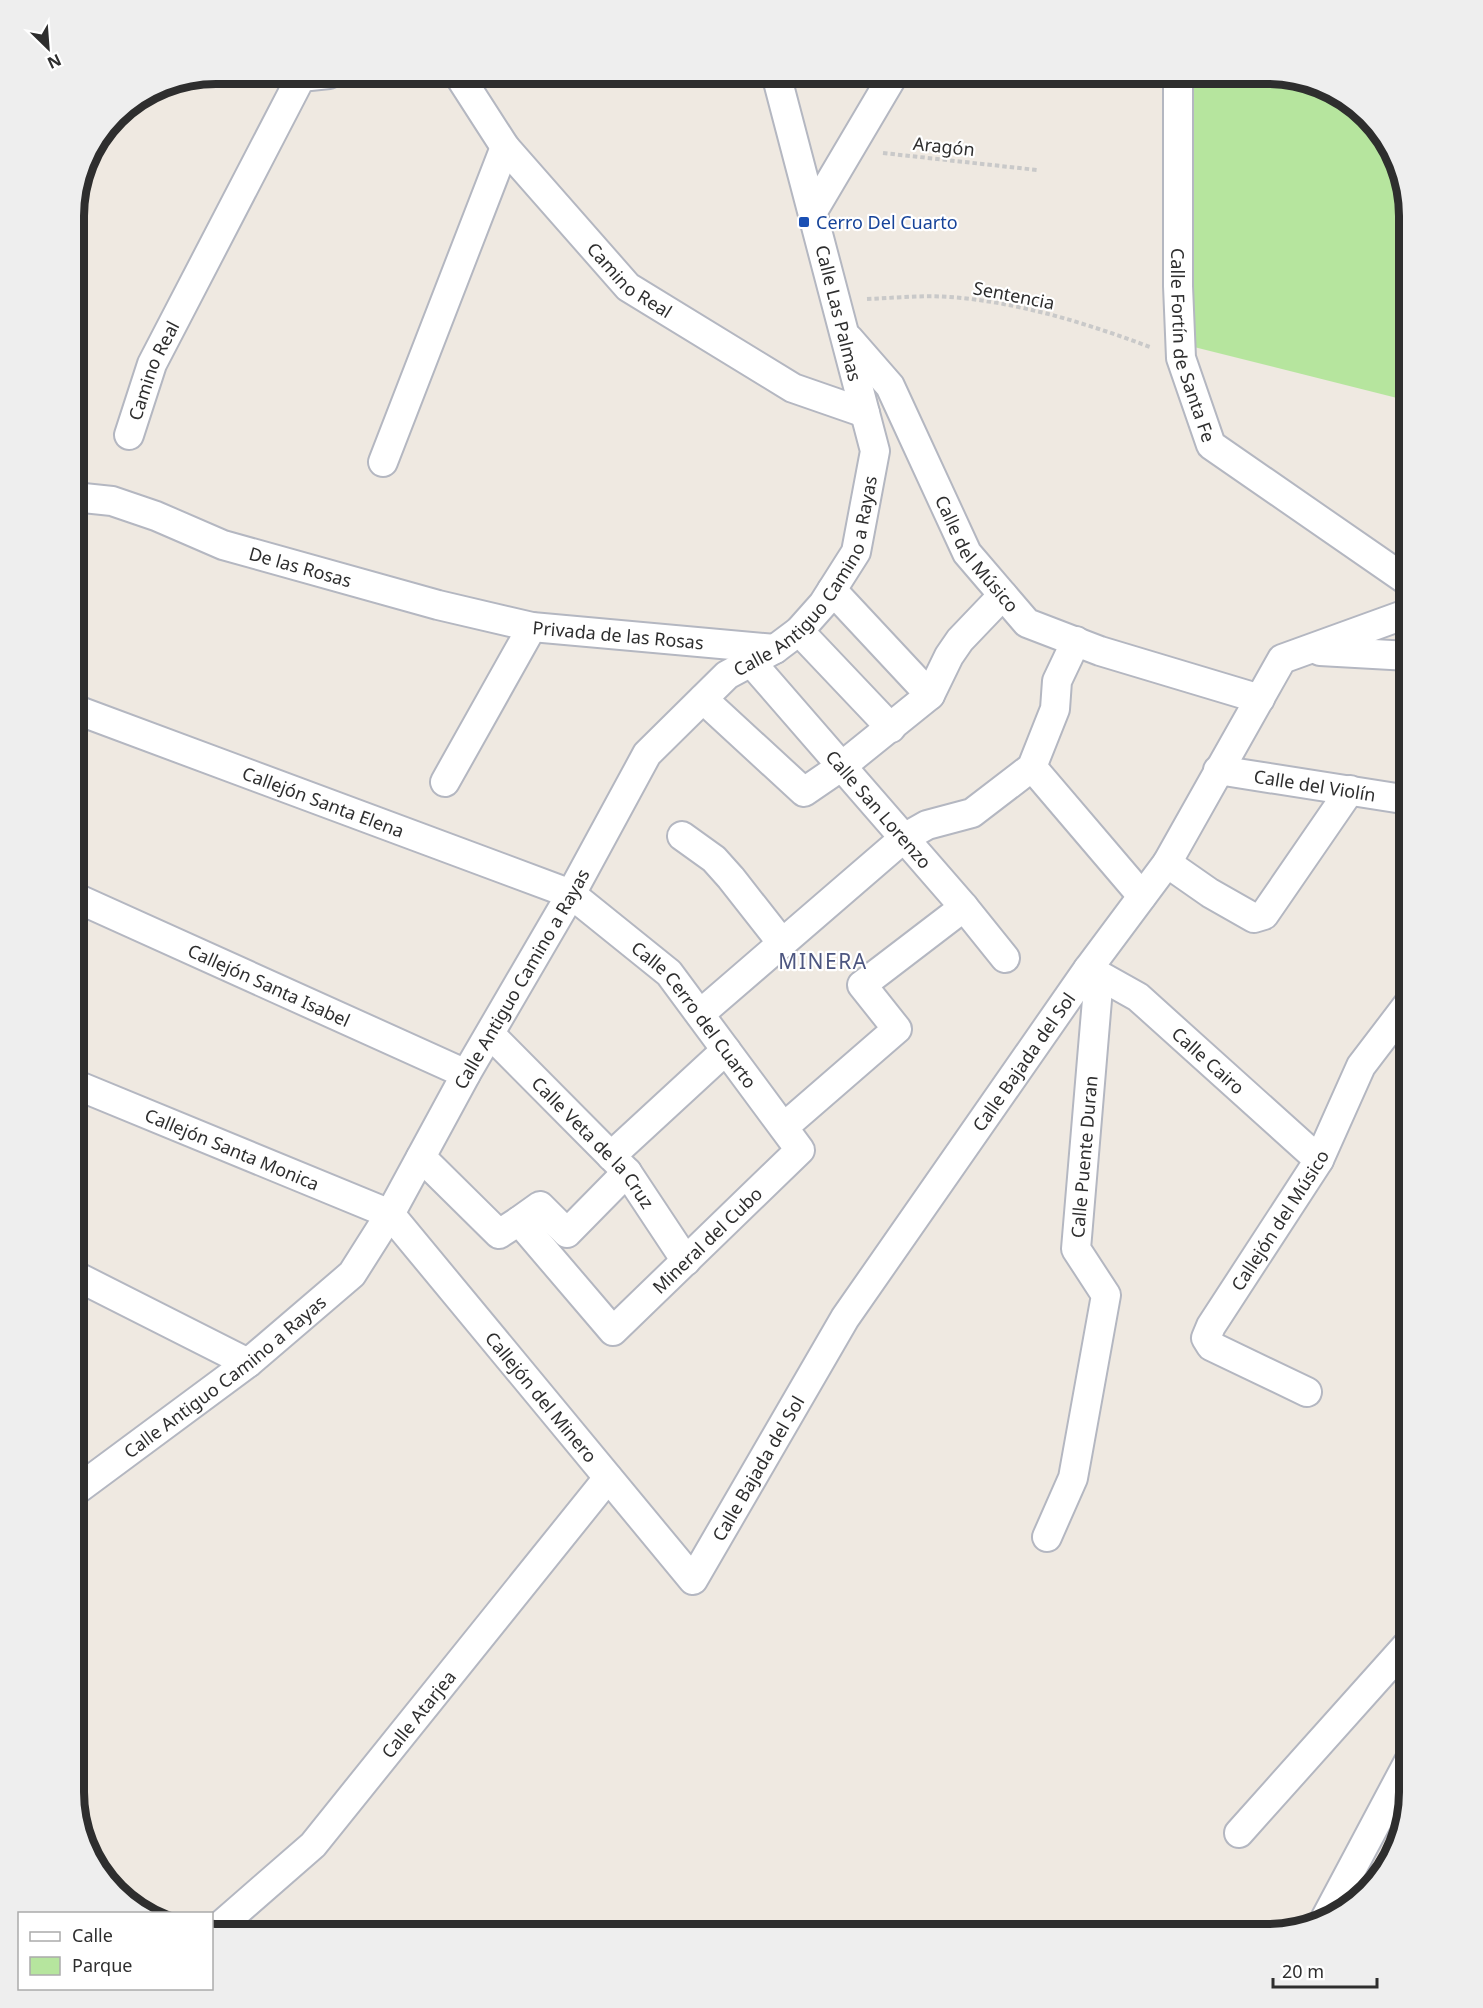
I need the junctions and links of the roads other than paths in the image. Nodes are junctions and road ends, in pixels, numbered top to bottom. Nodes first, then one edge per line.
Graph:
1 (298, 84) edge
2 (464, 84) edge
3 (779, 84) edge
4 (888, 84) edge
5 (1178, 84) edge
6 (505, 147) junction
7 (813, 211) junction
8 (845, 335) junction
9 (865, 413) junction
10 (129, 435) dead end
11 (383, 462) dead end
12 (84, 498) edge
13 (1399, 574) edge
14 (832, 590) junction
15 (1003, 595) junction
16 (1399, 617) edge
17 (532, 627) junction
18 (799, 631) junction
19 (1076, 641) junction
20 (1309, 650) junction
21 (1399, 655) edge
22 (763, 656) junction
23 (930, 695) junction
24 (703, 699) junction
25 (1260, 699) junction
26 (84, 713) edge
27 (891, 728) junction
28 (842, 766) junction
29 (1032, 767) junction
30 (1218, 770) junction
31 (445, 782) dead end
32 (1350, 790) junction
33 (1399, 798) edge
34 (682, 836) dead end
35 (904, 838) junction
36 (1167, 863) junction
37 (571, 894) junction
38 (1142, 896) junction
39 (84, 902) edge
40 (964, 907) junction
41 (782, 943) junction
42 (1005, 958) dead end
43 (1093, 973) junction
44 (700, 1014) junction
45 (1399, 1017) edge
46 (490, 1034) junction
47 (726, 1050) junction
48 (466, 1074) junction
49 (84, 1088) edge
50 (784, 1127) junction
51 (800, 1150) joint
52 (421, 1157) junction
53 (1319, 1160) junction
54 (619, 1164) junction
55 (390, 1214) junction
56 (519, 1221) junction
57 (686, 1261) junction
58 (84, 1280) edge
59 (248, 1363) junction
60 (1307, 1392) dead end
61 (608, 1478) junction
62 (84, 1485) edge
63 (1047, 1537) dead end
64 (693, 1580) joint
65 (1399, 1654) edge
66 (1399, 1781) edge
67 (1239, 1833) dead end
68 (1332, 1907) edge
69 (222, 1924) edge

1 - 10 street, Camino Real
2 - 6 street, Camino Real
3 - 7 street, Calle Las Palmas
4 - 7 street
5 - 13 street, Calle Fortín de Santa Fe
6 - 9 street, Camino Real
6 - 11 street
7 - 8 street, Calle Las Palmas
8 - 9 street, Calle Las Palmas
8 - 15 street, Calle del Músico
9 - 14 street, Calle Antiguo Camino a Rayas
12 - 17 street, De las Rosas
14 - 18 street, Calle Antiguo Camino a Rayas
14 - 23 street
15 - 19 street, Calle del Músico
15 - 23 street
16 - 20 street, Calle Bajada del Sol
17 - 22 street, Privada de las Rosas
17 - 31 street, Privada de las Rosas
18 - 22 street, Calle Antiguo Camino a Rayas
18 - 27 street
19 - 25 street, Calle del Músico
19 - 29 street
20 - 21 street
20 - 25 street, Calle Bajada del Sol
22 - 24 street, Calle Antiguo Camino a Rayas
22 - 28 street, Calle San Lorenzo
23 - 27 street
24 - 28 street
24 - 37 street, Calle Antiguo Camino a Rayas
25 - 30 street, Calle Bajada del Sol
26 - 37 street, Callejón Santa Elena
27 - 28 street
28 - 35 street, Calle San Lorenzo
29 - 35 street
29 - 38 street
30 - 32 street, Calle del Violín
30 - 36 street, Calle Bajada del Sol
32 - 33 street, Calle del Violín
32 - 36 street
34 - 41 street
35 - 40 street, Calle San Lorenzo
35 - 41 street
36 - 38 street, Calle Bajada del Sol
37 - 44 street, Calle Cerro del Cuarto
37 - 46 street, Calle Antiguo Camino a Rayas
38 - 43 street, Calle Bajada del Sol
39 - 48 street, Callejón Santa Isabel
40 - 42 street, Calle San Lorenzo
40 - 50 street
41 - 44 street
43 - 53 street, Calle Cairo
43 - 63 street, Calle Puente Duran
43 - 64 street, Calle Bajada del Sol
44 - 47 street, Calle Cerro del Cuarto
45 - 53 street, Callejón del Músico
46 - 48 street, Calle Antiguo Camino a Rayas
46 - 54 street, Calle Veta de la Cruz
47 - 50 street, Calle Cerro del Cuarto
47 - 54 street
48 - 52 street, Calle Antiguo Camino a Rayas
49 - 55 street, Callejón Santa Monica
50 - 51 street, Calle Cerro del Cuarto
51 - 57 street, Mineral del Cubo
52 - 55 street, Calle Antiguo Camino a Rayas
52 - 56 street
53 - 60 street, Callejón del Músico
54 - 56 street
54 - 57 street, Calle Veta de la Cruz
55 - 59 street, Calle Antiguo Camino a Rayas
55 - 61 street, Callejón del Minero
56 - 57 street, Mineral del Cubo
58 - 59 street
59 - 62 street, Calle Antiguo Camino a Rayas
61 - 64 street, Callejón del Minero
61 - 69 street, Calle Atarjea
65 - 67 street
66 - 68 street

